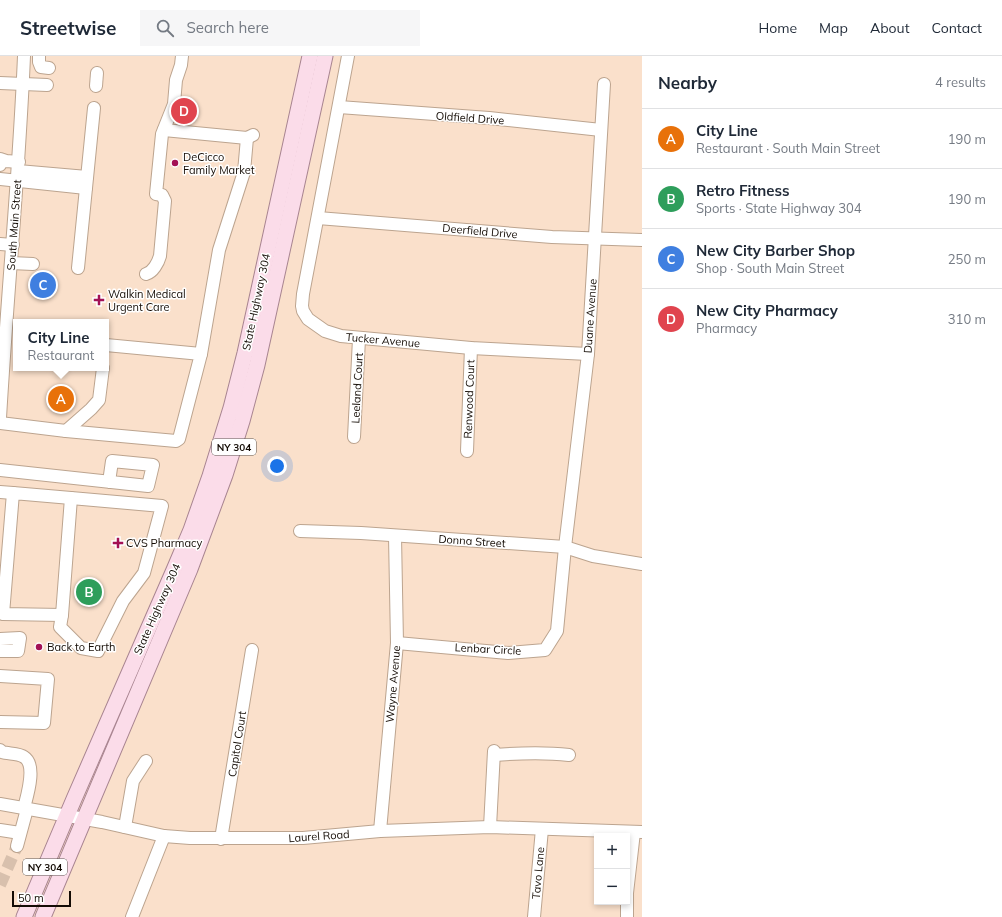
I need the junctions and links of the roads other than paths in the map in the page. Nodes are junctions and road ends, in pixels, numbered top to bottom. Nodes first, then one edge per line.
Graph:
1 (24, 56) edge
2 (39, 56) edge
3 (182, 56) edge
4 (310, 56) edge
5 (325, 56) edge
6 (348, 56) edge
7 (49, 68) dead end
8 (97, 73) dead end
9 (0, 83) edge
10 (23, 83) junction
11 (604, 84) dead end
12 (47, 85) dead end
13 (96, 86) dead end
14 (339, 107) junction
15 (94, 108) dead end
16 (164, 130) junction
17 (601, 130) junction
18 (0, 160) edge
19 (0, 165) edge
20 (18, 171) junction
21 (0, 179) edge
22 (87, 183) junction
23 (318, 218) junction
24 (594, 239) junction
25 (642, 240) edge
26 (0, 244) edge
27 (13, 245) junction
28 (11, 263) junction
29 (34, 264) dead end
30 (78, 268) dead end
31 (146, 274) dead end
32 (5, 280) edge
33 (360, 339) junction
34 (10, 341) edge
35 (109, 346) edge
36 (471, 348) junction
37 (201, 354) junction
38 (588, 354) junction
39 (103, 371) edge
40 (1, 376) edge
41 (0, 405) edge
42 (0, 418) edge
43 (0, 423) edge
44 (66, 431) junction
45 (354, 437) dead end
46 (467, 451) dead end
47 (0, 470) edge
48 (108, 482) dead end
49 (0, 492) edge
50 (13, 493) junction
51 (71, 498) junction
52 (300, 531) dead end
53 (395, 536) junction
54 (565, 547) junction
55 (642, 564) edge
56 (2, 614) edge
57 (62, 615) junction
58 (0, 639) edge
59 (397, 643) junction
60 (252, 650) dead end
61 (0, 651) edge
62 (0, 676) edge
63 (0, 722) edge
64 (0, 750) edge
65 (569, 755) dead end
66 (146, 761) dead end
67 (0, 804) edge
68 (26, 809) junction
69 (67, 816) junction
70 (84, 819) junction
71 (125, 827) junction
72 (490, 827) junction
73 (542, 829) junction
74 (0, 830) edge
75 (380, 831) junction
76 (638, 832) edge
77 (20, 833) junction
78 (164, 836) junction
79 (221, 839) junction
80 (17, 846) tunnel mouth
81 (630, 877) edge
82 (627, 905) edge
83 (24, 917) edge
84 (43, 917) edge
85 (132, 917) edge
86 (534, 917) edge
87 (628, 917) edge

1 - 10 street, South Main Street
2 - 7 street
3 - 16 street
4 - 69 main road, State Highway 304 / NY 304
5 - 70 main road, State Highway 304 / NY 304
6 - 14 street, Tucker Avenue
8 - 13 street
9 - 10 street
10 - 12 street
10 - 20 street, South Main Street
11 - 17 street, Duane Avenue
14 - 17 street, Oldfield Drive
14 - 23 street, Tucker Avenue
15 - 22 street
16 - 31 street
16 - 37 street
17 - 24 street, Duane Avenue
18 - 19 street
18 - 20 street
20 - 21 street
20 - 22 street
20 - 27 street, South Main Street
22 - 30 street
23 - 24 street, Deerfield Drive
23 - 33 street, Tucker Avenue
24 - 25 street, Deerfield Drive
24 - 38 street, Duane Avenue
26 - 27 street
27 - 28 street, South Main Street
28 - 29 street
28 - 32 street, South Main Street
32 - 34 street, South Main Street
33 - 36 street, Tucker Avenue
33 - 45 street, Leeland Court
34 - 40 street, South Main Street
35 - 37 street
36 - 38 street, Tucker Avenue
36 - 46 street, Renwood Court
37 - 44 street
38 - 54 street, Duane Avenue
39 - 44 street
40 - 41 street, South Main Street
41 - 42 street, South Main Street
43 - 44 street
47 - 48 street
49 - 50 street
50 - 51 street
50 - 56 street
51 - 57 street
51 - 57 street
52 - 53 street, Donna Street
53 - 54 street, Donna Street
53 - 59 street, Wayne Avenue
54 - 55 street, Donna Street
54 - 59 street, Lenbar Circle
56 - 57 street
58 - 61 street
59 - 75 street, Wayne Avenue
60 - 79 street, Capitol Court
62 - 63 street
64 - 68 street
65 - 72 street
66 - 71 street
67 - 68 street, Laurel Road
68 - 69 street, Laurel Road
68 - 77 street
69 - 70 street, Laurel Road
69 - 83 main road, State Highway 304 / NY 304
70 - 71 street, Laurel Road
70 - 84 main road, State Highway 304 / NY 304
71 - 78 street, Laurel Road
72 - 73 street, Laurel Road
72 - 75 street, Laurel Road
73 - 76 street, Laurel Road
73 - 86 street, Tavo Lane
74 - 77 street
75 - 79 street, Laurel Road
76 - 81 street
77 - 80 street
78 - 79 street, Laurel Road
78 - 85 street
82 - 87 street

